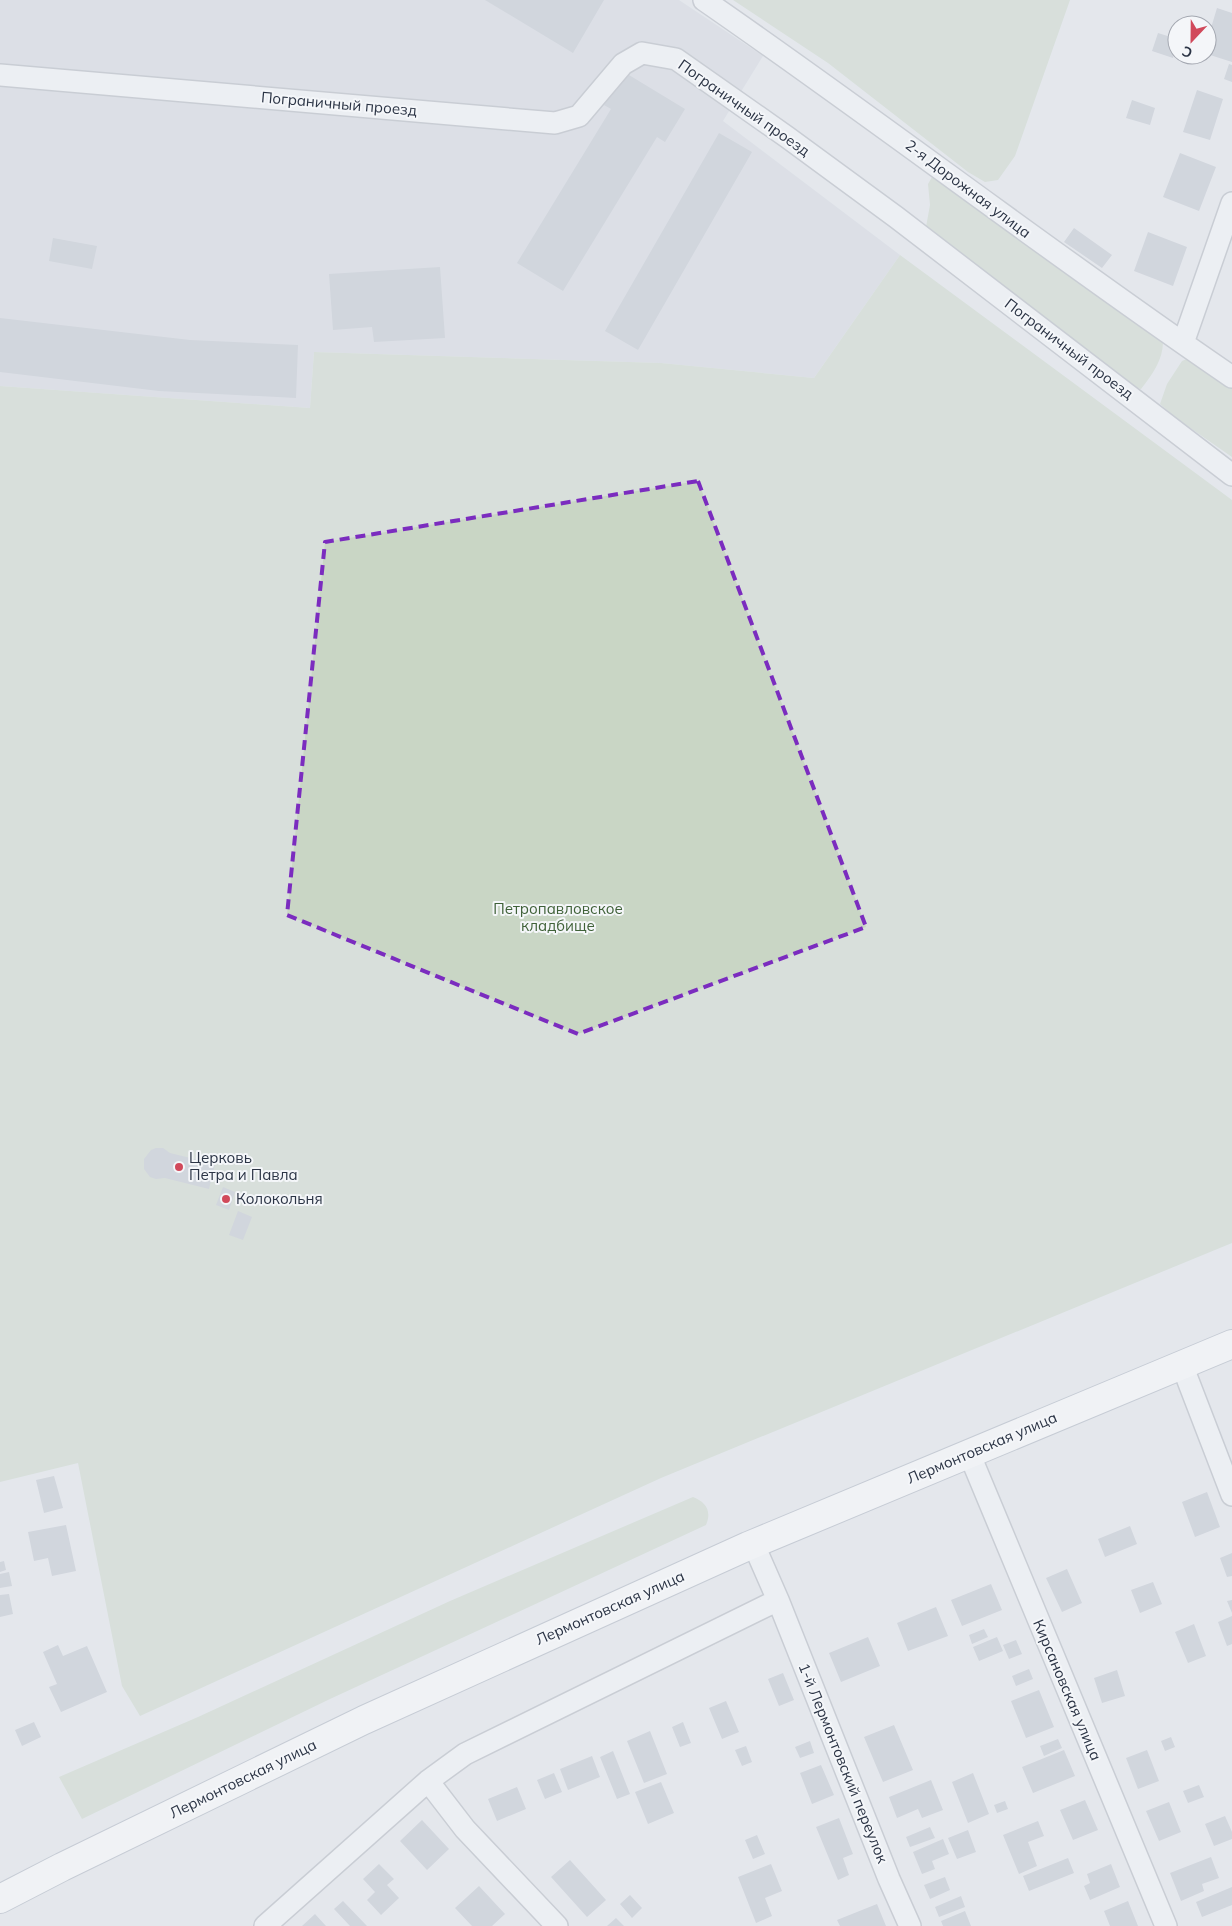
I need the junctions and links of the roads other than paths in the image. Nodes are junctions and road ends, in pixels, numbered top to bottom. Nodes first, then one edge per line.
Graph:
1 (704, 0) edge
2 (0, 75) edge
3 (1232, 203) edge
4 (1183, 343) junction
5 (1232, 377) edge
6 (1232, 475) edge
7 (1232, 1344) edge
8 (1182, 1365) junction
9 (969, 1454) junction
10 (1232, 1495) edge
11 (753, 1543) junction
12 (778, 1600) junction
13 (428, 1781) junction
14 (0, 1900) edge
15 (265, 1926) edge
16 (556, 1926) edge
17 (910, 1926) edge
18 (1166, 1926) edge

1 - 4 street, 2-я Дорожная улица
2 - 6 street, Пограничный проезд
3 - 4 street
4 - 5 street, 2-я Дорожная улица
7 - 8 main road, Лермонтовская улица
8 - 9 main road, Лермонтовская улица
8 - 10 street
9 - 11 main road, Лермонтовская улица
9 - 18 street, Кирсановская улица
11 - 12 street, 1-й Лермонтовский переулок
11 - 14 main road, Лермонтовская улица
12 - 13 street
12 - 17 street, 1-й Лермонтовский переулок
13 - 15 street
13 - 16 street

